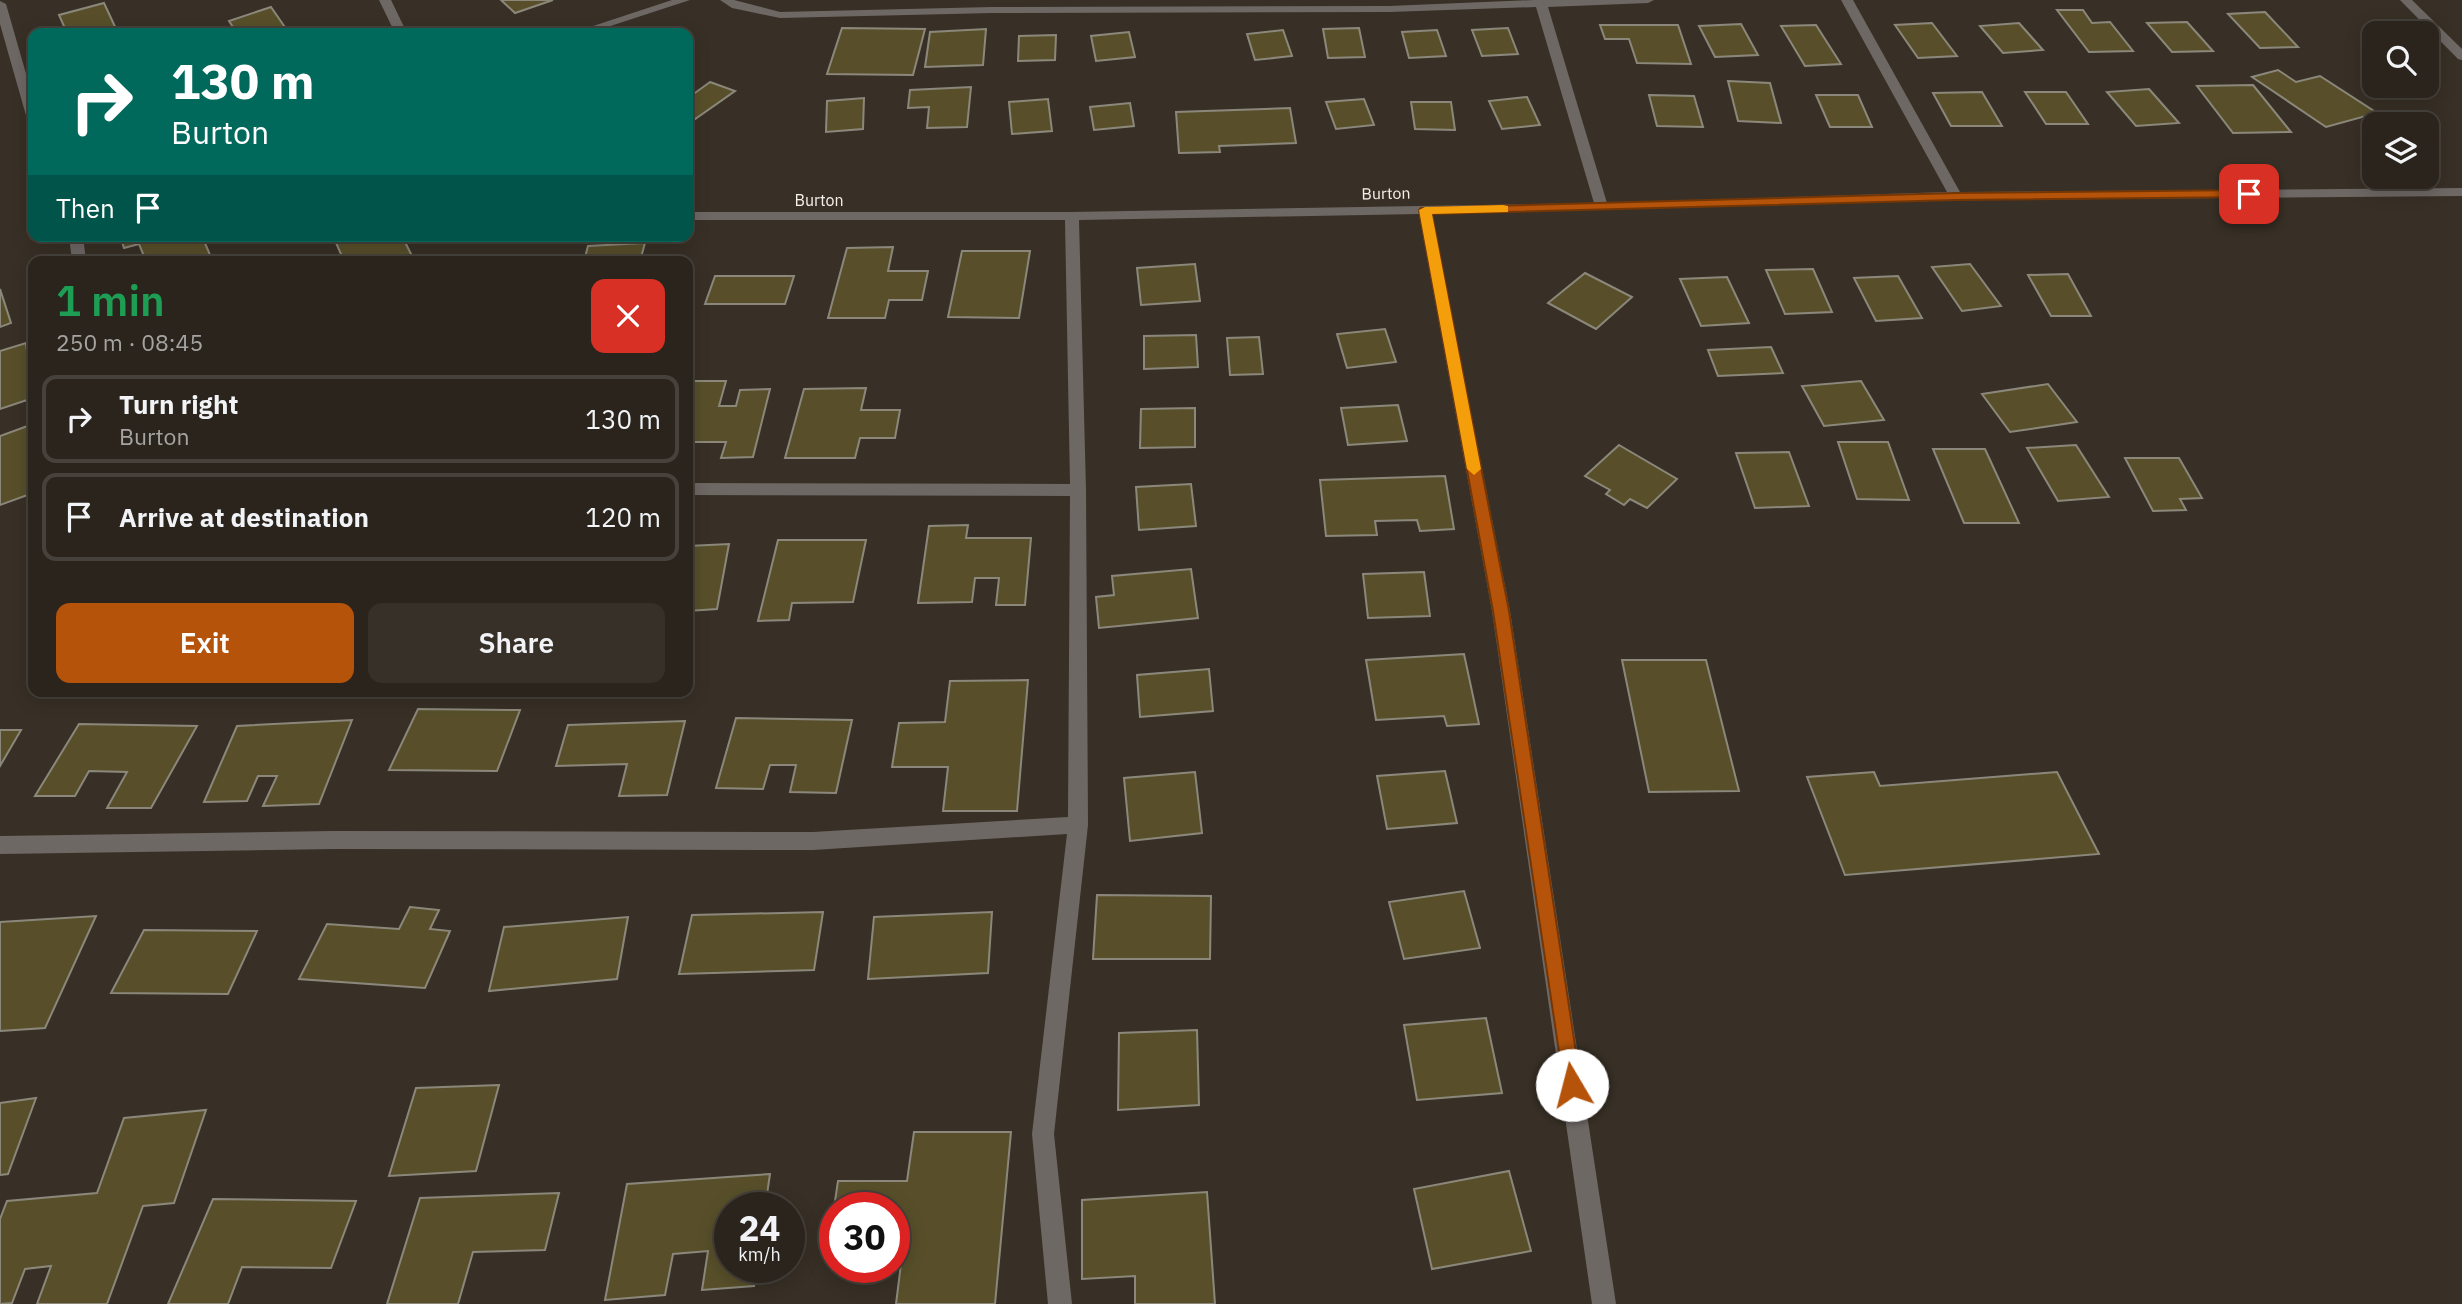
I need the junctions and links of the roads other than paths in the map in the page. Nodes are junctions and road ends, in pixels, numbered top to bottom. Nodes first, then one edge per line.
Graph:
1 (385, 0) edge
2 (684, 0) edge
3 (726, 0) edge
4 (1648, 0) edge
5 (1847, 0) edge
6 (2406, 0) edge
7 (1540, 1) edge
8 (0, 4) edge
9 (1259, 4) edge
10 (992, 5) edge
11 (399, 28) edge
12 (594, 28) edge
13 (2462, 55) edge
14 (28, 102) edge
15 (2462, 192) edge
16 (1956, 196) junction
17 (1602, 207) junction
18 (1425, 210) junction
19 (693, 216) edge
20 (1072, 216) junction
21 (693, 489) edge
22 (1078, 490) junction
23 (1078, 825) junction
24 (0, 845) edge
25 (1060, 1304) edge
26 (1604, 1304) edge

1 - 11 street
2 - 12 street
3 - 10 street
4 - 7 street
5 - 16 street
6 - 13 street
7 - 9 street
7 - 17 street
8 - 14 street
9 - 10 street
15 - 16 street, Burton
16 - 17 street, Burton
17 - 18 street, Burton
18 - 20 street, Burton
18 - 26 street
19 - 20 street, Burton
20 - 22 street
21 - 22 street
22 - 23 street
23 - 24 street
23 - 25 street

